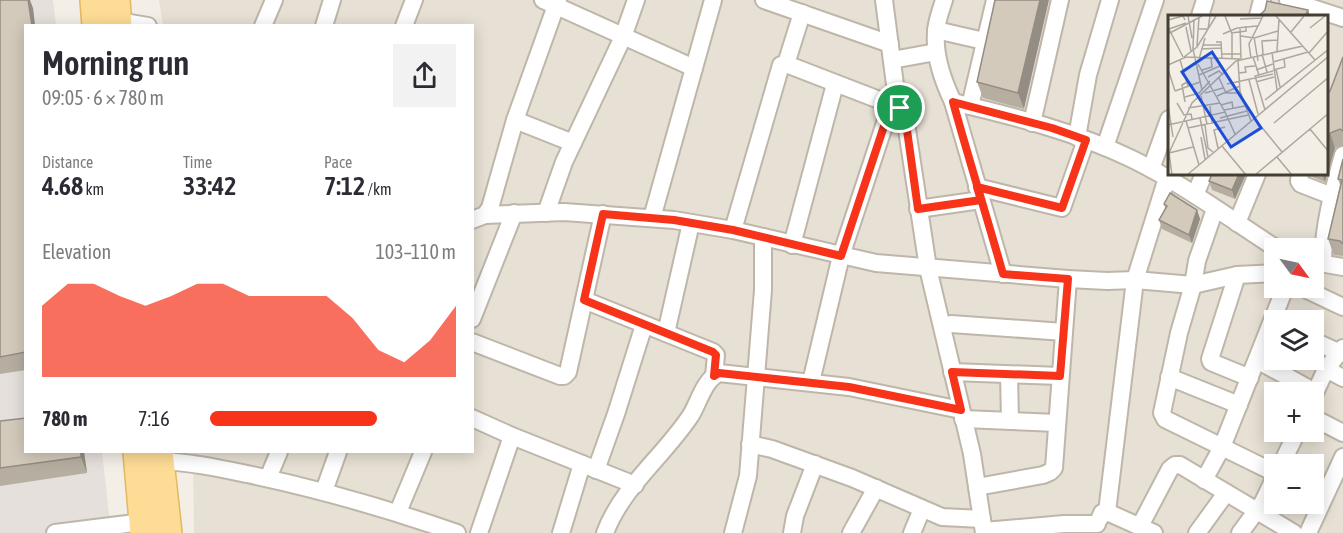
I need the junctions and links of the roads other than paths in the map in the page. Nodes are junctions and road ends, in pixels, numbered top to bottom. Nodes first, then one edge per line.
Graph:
1 (94, 0) edge
2 (274, 0) edge
3 (332, 0) edge
4 (414, 0) edge
5 (636, 0) edge
6 (713, 0) edge
7 (764, 0) edge
8 (884, 0) edge
9 (944, 0) edge
10 (995, 0) edge
11 (1060, 0) edge
12 (1110, 0) edge
13 (1155, 0) edge
14 (1204, 0) edge
15 (1262, 0) edge
16 (1288, 0) edge
17 (552, 2) edge
18 (795, 7) edge
19 (1329, 11) edge
20 (1200, 15) edge
21 (1258, 15) edge
22 (112, 18) edge
23 (139, 24) edge
24 (264, 24) edge
25 (325, 24) edge
26 (405, 24) edge
27 (936, 30) junction
28 (624, 36) junction
29 (984, 41) junction
30 (891, 52) junction
31 (936, 52) junction
32 (786, 64) junction
33 (694, 68) junction
34 (836, 84) junction
35 (953, 102) junction
36 (896, 106) junction
37 (970, 106) junction
38 (515, 120) junction
39 (1168, 122) edge
40 (1032, 123) junction
41 (1081, 139) junction
42 (573, 143) junction
43 (1105, 147) junction
44 (1343, 155) edge
45 (1151, 170) junction
46 (1203, 176) edge
47 (1256, 176) edge
48 (1300, 176) edge
49 (1167, 178) junction
50 (979, 194) junction
51 (1195, 195) junction
52 (1332, 196) junction
53 (918, 209) junction
54 (1215, 209) junction
55 (514, 213) junction
56 (546, 213) junction
57 (603, 214) junction
58 (479, 217) edge
59 (652, 218) junction
60 (691, 223) junction
61 (1237, 223) junction
62 (733, 230) junction
63 (764, 237) junction
64 (1324, 238) edge
65 (1264, 241) edge
66 (792, 245) junction
67 (841, 256) junction
68 (1324, 264) edge
69 (1343, 267) edge
70 (928, 268) junction
71 (1003, 274) junction
72 (1264, 274) edge
73 (1237, 275) junction
74 (1068, 279) junction
75 (1135, 280) junction
76 (1193, 285) junction
77 (1324, 298) edge
78 (584, 300) junction
79 (1343, 307) edge
80 (474, 315) edge
81 (951, 324) dead end
82 (644, 325) junction
83 (1064, 332) junction
84 (666, 333) junction
85 (474, 343) edge
86 (1264, 344) edge
87 (1324, 344) edge
88 (1341, 350) edge
89 (1257, 360) junction
90 (1211, 362) junction
91 (1326, 369) junction
92 (952, 372) junction
93 (1009, 375) junction
94 (714, 376) junction
95 (1060, 376) junction
96 (756, 377) junction
97 (1169, 377) junction
98 (1250, 378) junction
99 (1343, 378) edge
100 (811, 382) junction
101 (1296, 382) edge
102 (1320, 382) edge
103 (1202, 390) junction
104 (1239, 405) junction
105 (962, 414) junction
106 (474, 419) edge
107 (1010, 421) junction
108 (1057, 423) junction
109 (1324, 423) edge
110 (1343, 433) edge
111 (512, 436) junction
112 (750, 444) junction
113 (1222, 447) junction
114 (279, 453) edge
115 (338, 453) edge
116 (423, 453) edge
117 (152, 455) edge
118 (1343, 457) edge
119 (815, 465) junction
120 (589, 467) junction
121 (1264, 469) edge
122 (268, 478) junction
123 (1204, 480) junction
124 (635, 484) junction
125 (977, 486) junction
126 (876, 488) junction
127 (324, 491) junction
128 (1226, 493) junction
129 (1264, 496) edge
130 (922, 509) junction
131 (398, 512) junction
132 (1256, 512) junction
133 (1100, 523) edge
134 (155, 527) edge
135 (983, 528) edge
136 (435, 529) edge
137 (1147, 530) edge
138 (795, 532) edge
139 (55, 533) edge
140 (457, 533) edge
141 (479, 533) edge
142 (561, 533) edge
143 (605, 533) edge
144 (733, 533) edge
145 (851, 533) edge
146 (912, 533) edge
147 (1197, 533) edge
148 (1240, 533) edge
149 (1294, 533) edge
150 (1308, 533) edge

1 - 22 main road
2 - 24 street
3 - 25 street
4 - 26 street
5 - 28 street
6 - 33 street
7 - 18 street
8 - 30 street
9 - 27 street
10 - 29 street
11 - 40 street
12 - 41 street
13 - 43 street
14 - 20 street
15 - 21 street
16 - 19 street
17 - 28 street
17 - 38 street
18 - 30 street
18 - 32 street
22 - 23 street
27 - 29 street
27 - 31 street
28 - 33 street
28 - 42 street
29 - 37 street
30 - 31 street
30 - 36 street
31 - 35 street
32 - 34 street
32 - 62 street
33 - 59 street
34 - 36 street
34 - 66 street
35 - 37 street
35 - 50 street
36 - 53 street
36 - 67 street
37 - 40 street
38 - 42 street
38 - 58 street
39 - 45 street
40 - 41 street
41 - 43 street
41 - 50 street
42 - 56 street
43 - 45 street
44 - 52 street
45 - 49 street
46 - 51 street
47 - 61 street
48 - 52 street
49 - 51 street
49 - 75 street
50 - 53 street
50 - 71 street
51 - 54 street
52 - 64 street
53 - 70 street
54 - 61 street
54 - 76 street
55 - 56 street
55 - 58 street
55 - 80 street
56 - 57 street
57 - 59 street
57 - 78 street
59 - 60 street
60 - 62 street
60 - 84 street
61 - 65 street
62 - 63 street
63 - 66 street
63 - 96 street
66 - 67 street
67 - 70 street
67 - 100 street
68 - 69 street
70 - 71 street
70 - 92 street
71 - 74 street
72 - 73 street
73 - 76 street
73 - 90 street
74 - 75 street
74 - 83 street
75 - 76 street
75 - 133 street
76 - 97 street
77 - 79 street
78 - 82 street
78 - 85 street
81 - 83 street
82 - 84 street
82 - 120 street
83 - 95 street
84 - 94 street
86 - 89 street
87 - 88 street
88 - 91 street
89 - 98 street
89 - 101 street
90 - 98 street
90 - 103 street
91 - 99 street
91 - 102 street
92 - 93 street
92 - 105 street
93 - 95 street
93 - 107 street
94 - 96 street
94 - 124 street
95 - 108 street
96 - 100 street
96 - 112 street
97 - 103 street
97 - 113 street
98 - 104 street
100 - 105 street
103 - 104 street
104 - 113 street
105 - 107 street
105 - 125 street
106 - 111 street
107 - 108 street
108 - 125 street
109 - 110 street
111 - 120 street
111 - 141 street
112 - 119 street
112 - 144 street
113 - 121 street
113 - 123 street
114 - 122 street
115 - 127 street
116 - 131 street
117 - 122 street
117 - 134 main road
118 - 150 street
119 - 126 street
119 - 138 street
120 - 124 street
120 - 142 street
122 - 127 street
123 - 128 street
123 - 137 street
124 - 143 street
125 - 135 street
126 - 130 street
126 - 145 street
127 - 131 street
128 - 132 street
128 - 147 street
129 - 132 street
130 - 135 street
130 - 146 street
131 - 136 street
132 - 148 street
132 - 149 street
133 - 135 street
133 - 137 street
134 - 139 street
136 - 140 street

